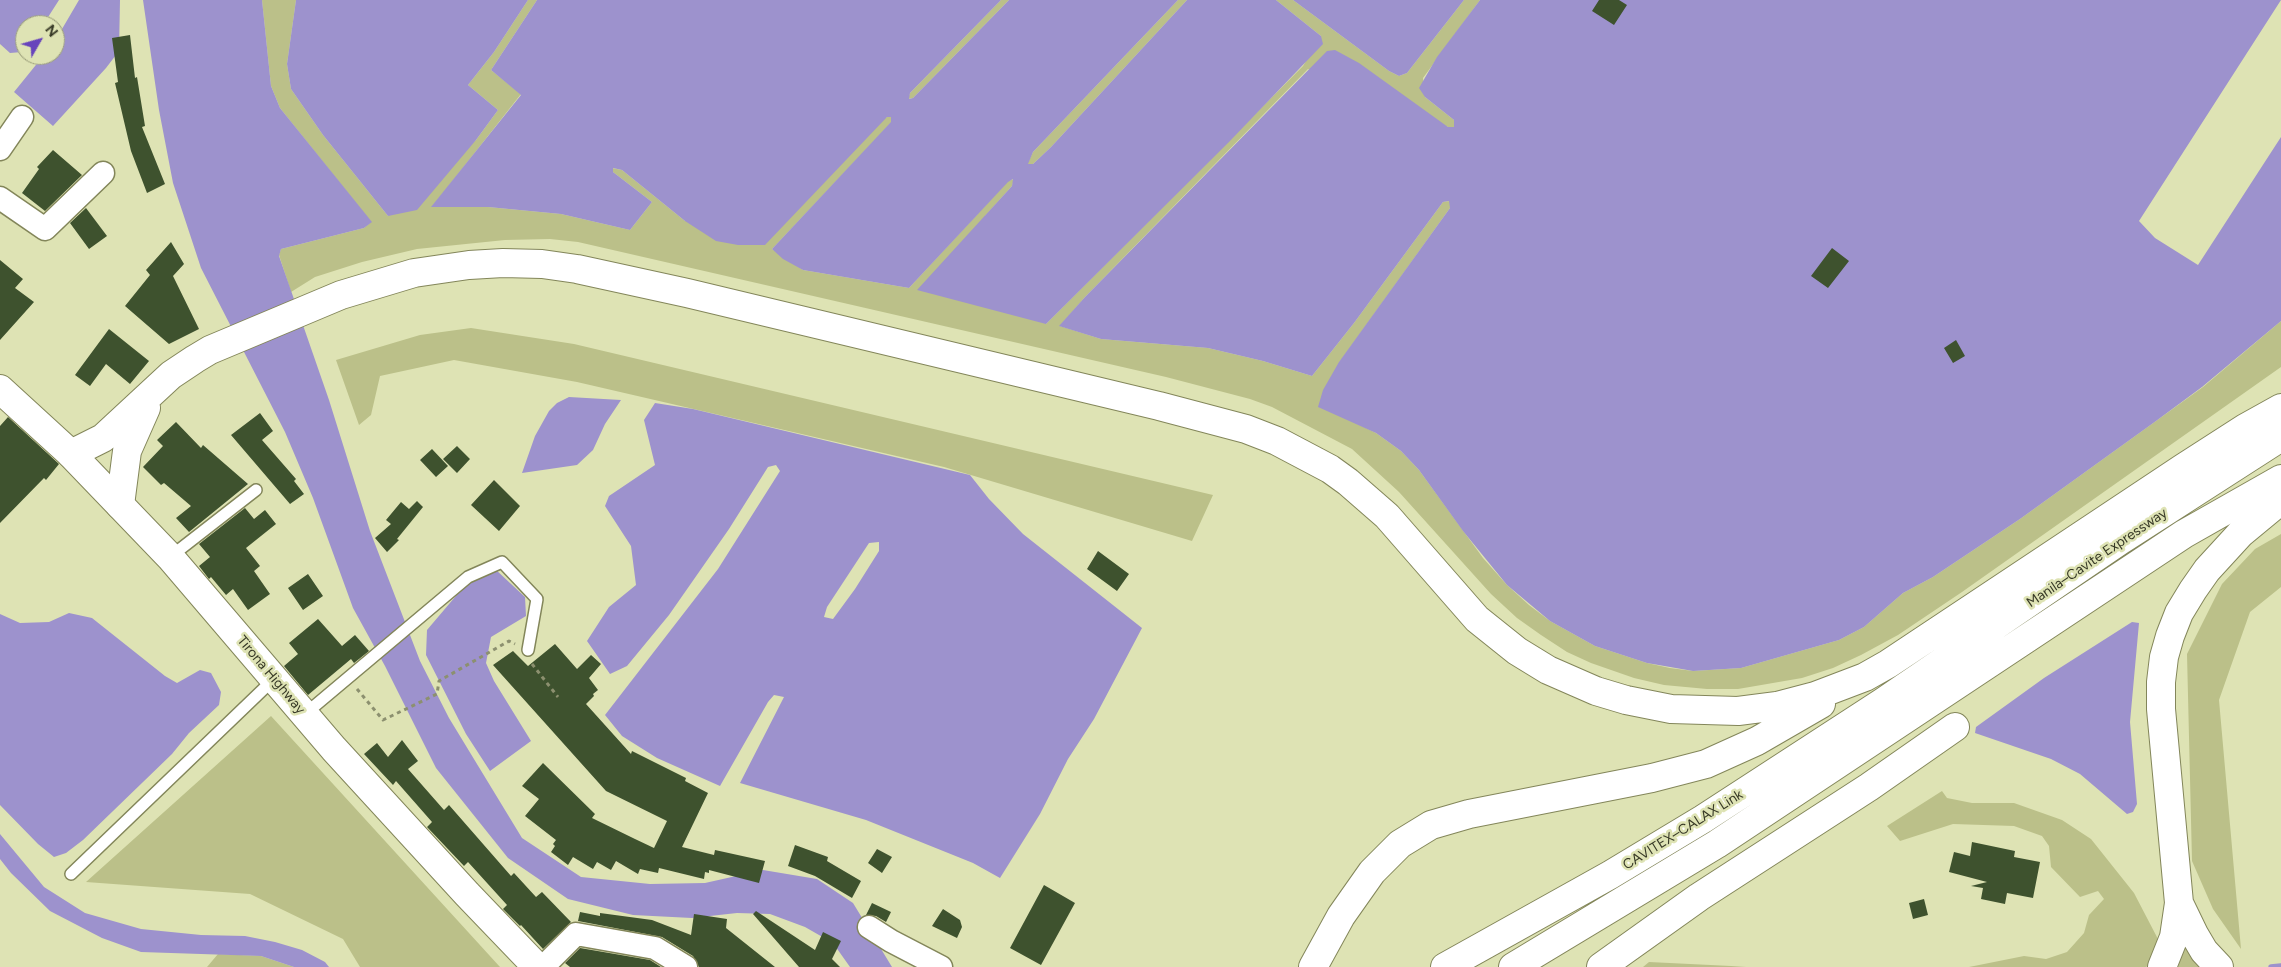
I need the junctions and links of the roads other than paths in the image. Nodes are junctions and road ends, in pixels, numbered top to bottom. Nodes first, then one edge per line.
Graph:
1 (22, 117) dead end
2 (0, 149) edge
3 (103, 173) dead end
4 (0, 198) edge
5 (0, 388) edge
6 (156, 389) junction
7 (2281, 408) edge
8 (2281, 437) edge
9 (71, 454) junction
10 (2281, 479) edge
11 (256, 490) dead end
12 (2281, 500) edge
13 (120, 505) junction
14 (170, 557) junction
15 (528, 650) dead end
16 (1865, 677) junction
17 (275, 678) junction
18 (1914, 681) joint
19 (1928, 704) joint
20 (305, 714) junction
21 (1955, 727) dead end
22 (71, 874) dead end
23 (2179, 903) junction
24 (869, 927) dead end
25 (537, 967) edge
26 (543, 967) edge
27 (686, 967) edge
28 (941, 967) edge
29 (1313, 967) edge
30 (1446, 967) edge
31 (1513, 967) edge
32 (1602, 967) edge
33 (2162, 967) edge
34 (2219, 967) edge

1 - 2 street
3 - 4 street
5 - 9 main road, Tirona Highway
6 - 9 main road
6 - 13 main road
6 - 16 main road
7 - 16 main road
8 - 18 main road, Manila–Cavite Expressway
9 - 13 main road, Tirona Highway
10 - 19 main road, Manila–Cavite Expressway
11 - 14 lane
12 - 23 main road
13 - 14 main road, Tirona Highway
14 - 17 main road, Tirona Highway
15 - 20 lane
16 - 29 main road
17 - 20 main road, Tirona Highway
17 - 22 lane
18 - 30 main road, CAVITEX–CALAX Link
19 - 31 main road, CAVITEX–CALAX Link
20 - 25 main road, Tirona Highway
21 - 32 main road
23 - 33 main road
23 - 34 main road
24 - 28 street
26 - 27 street

